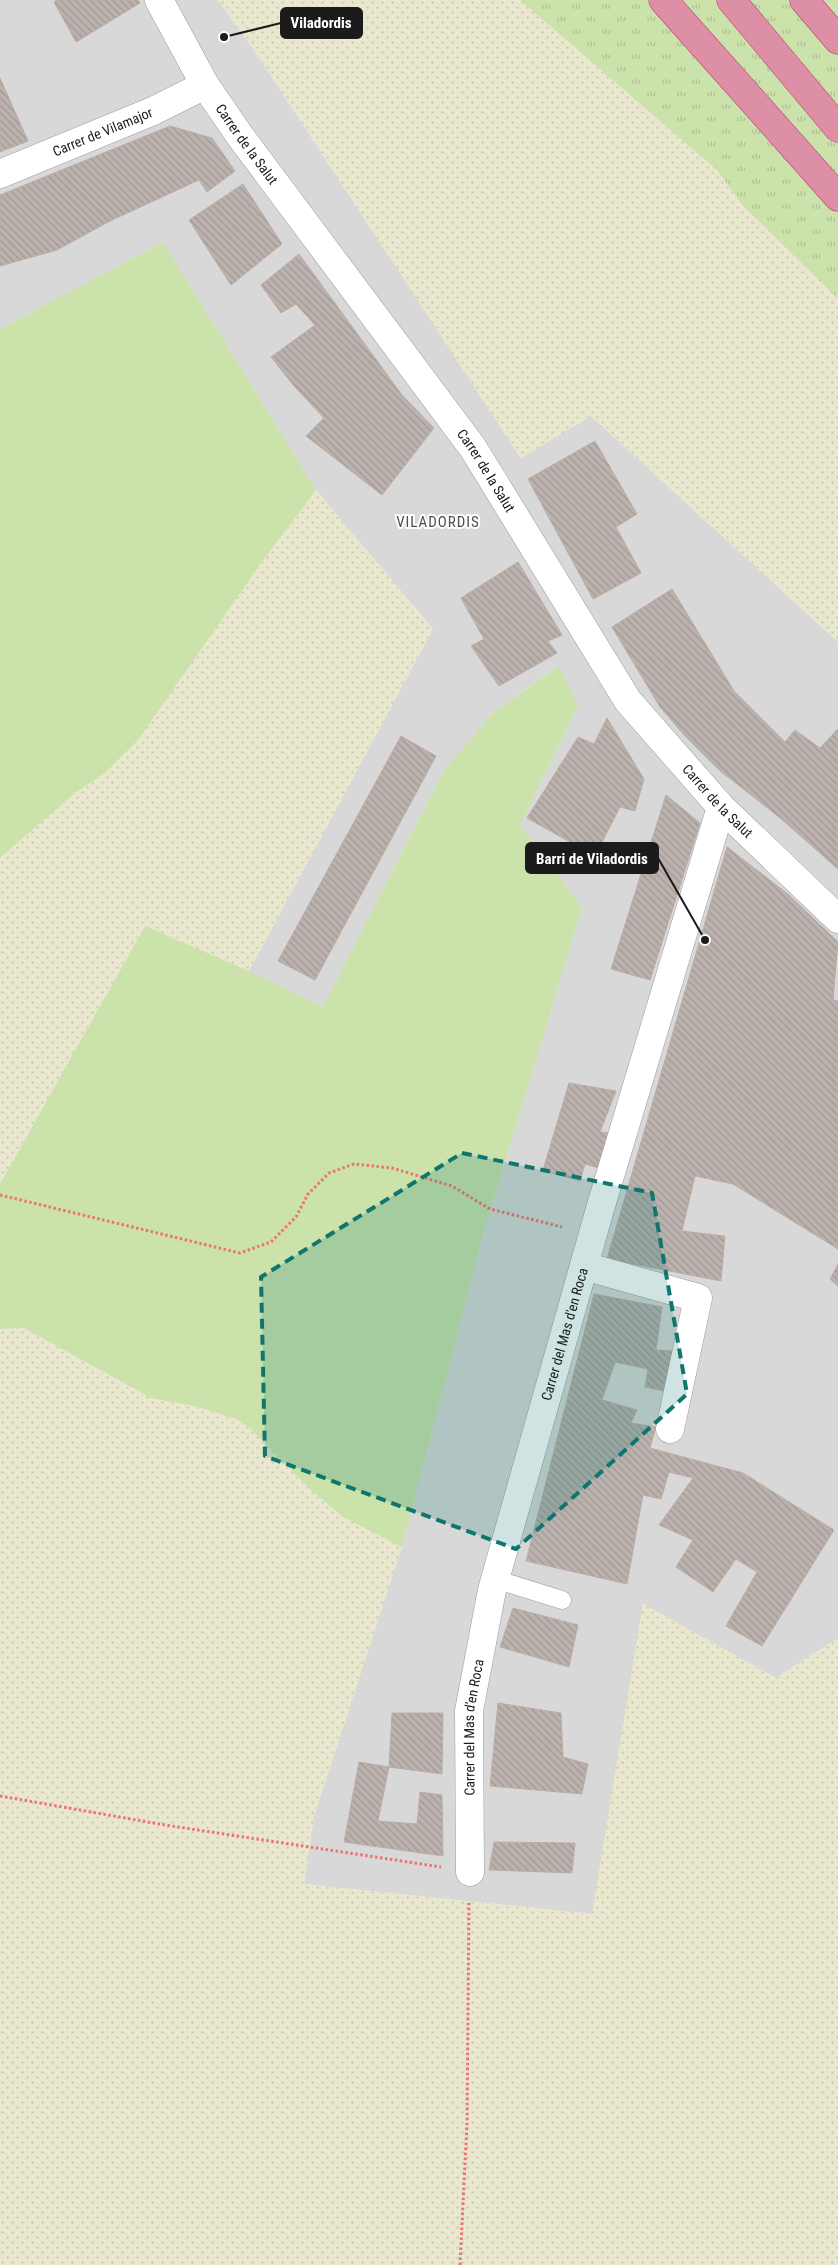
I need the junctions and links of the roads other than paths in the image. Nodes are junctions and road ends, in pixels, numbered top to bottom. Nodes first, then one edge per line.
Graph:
1 (159, 0) edge
2 (663, 0) edge
3 (731, 0) edge
4 (804, 0) edge
5 (838, 40) edge
6 (205, 85) junction
7 (838, 128) edge
8 (0, 174) edge
9 (838, 197) edge
10 (721, 807) junction
11 (838, 919) edge
12 (584, 1266) junction
13 (670, 1429) dead end
14 (495, 1579) junction
15 (562, 1600) dead end
16 (470, 1872) road end

1 - 6 street, Carrer de la Salut
2 - 9 highway
3 - 7 highway
4 - 5 highway
6 - 8 street, Carrer de Vilamajor
6 - 10 street, Carrer de la Salut
10 - 11 street, Carrer de la Salut
10 - 12 street, Carrer del Mas d'en Roca
12 - 13 street
12 - 14 street, Carrer del Mas d'en Roca
14 - 15 lane
14 - 16 street, Carrer del Mas d'en Roca

